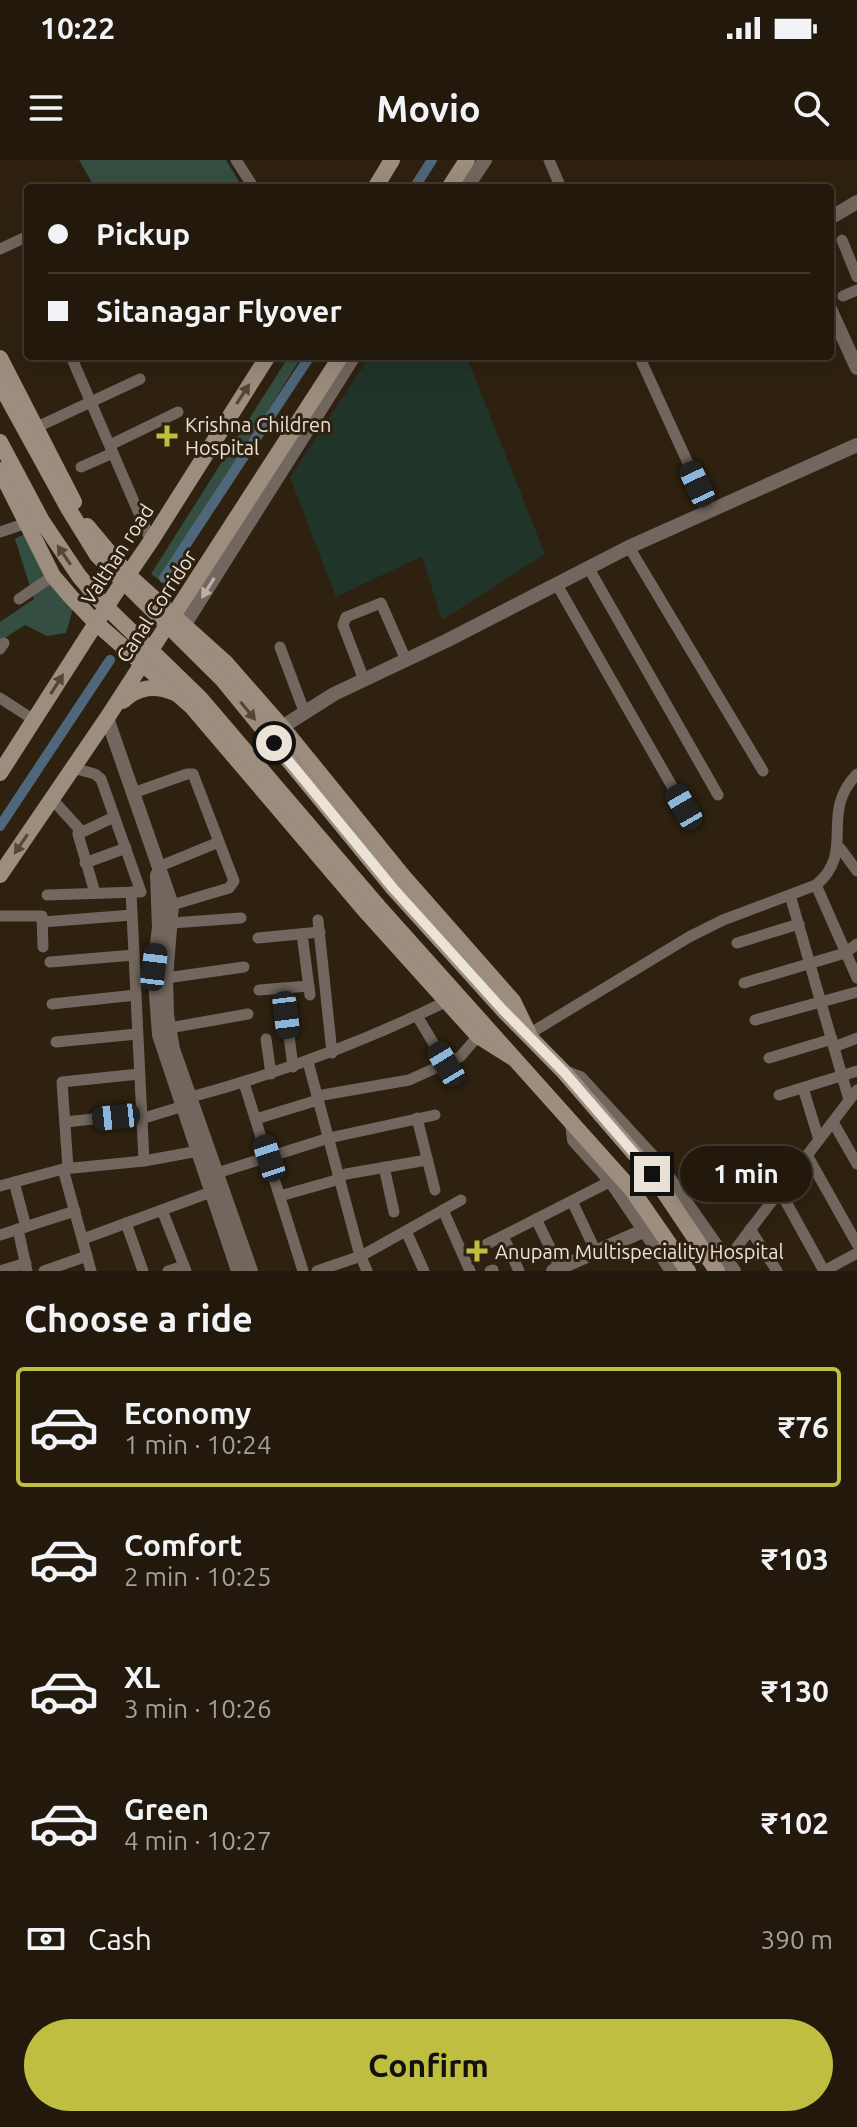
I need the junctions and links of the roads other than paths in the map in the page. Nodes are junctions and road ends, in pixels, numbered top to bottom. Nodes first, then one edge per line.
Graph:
1 (236, 160) edge
2 (392, 160) edge
3 (467, 160) edge
4 (485, 160) edge
5 (549, 160) edge
6 (251, 184) edge
7 (377, 184) edge
8 (452, 184) edge
9 (469, 184) edge
10 (559, 184) edge
11 (857, 202) edge
12 (834, 216) edge
13 (24, 238) edge
14 (842, 240) dead end
15 (0, 249) edge
16 (857, 277) edge
17 (857, 290) edge
18 (843, 296) dead end
19 (834, 315) edge
20 (851, 340) edge
21 (0, 358) edge
22 (265, 360) edge
23 (339, 360) edge
24 (351, 360) edge
25 (641, 360) edge
26 (73, 361) dead end
27 (857, 368) edge
28 (140, 379) dead end
29 (0, 384) edge
30 (90, 401) junction
31 (178, 412) dead end
32 (35, 428) junction
33 (0, 442) edge
34 (857, 445) edge
35 (112, 449) junction
36 (81, 467) dead end
37 (0, 470) edge
38 (709, 509) junction
39 (27, 523) junction
40 (0, 532) edge
41 (151, 541) junction
42 (629, 547) junction
43 (588, 567) junction
44 (128, 575) junction
45 (53, 576) junction
46 (556, 583) junction
47 (19, 599) dead end
48 (179, 620) junction
49 (96, 623) junction
50 (280, 647) dead end
51 (406, 660) junction
52 (143, 663) junction
53 (364, 680) junction
54 (176, 693) junction
55 (0, 698) edge
56 (304, 711) junction
57 (107, 718) junction
58 (34, 720) junction
59 (282, 727) junction
60 (73, 768) junction
61 (1, 769) edge
62 (763, 771) dead end
63 (857, 774) edge
64 (847, 787) junction
65 (133, 793) junction
66 (718, 795) dead end
67 (52, 799) junction
68 (857, 801) edge
69 (114, 817) junction
70 (693, 823) dead end
71 (81, 831) junction
72 (219, 842) junction
73 (126, 848) junction
74 (840, 848) junction
75 (85, 863) junction
76 (156, 863) junction
77 (857, 871) edge
78 (0, 875) edge
79 (816, 885) junction
80 (159, 891) junction
81 (136, 892) junction
82 (95, 893) junction
83 (47, 895) dead end
84 (790, 895) junction
85 (172, 905) junction
86 (132, 915) junction
87 (0, 916) edge
88 (241, 918) dead end
89 (43, 922) junction
90 (172, 923) junction
91 (799, 924) junction
92 (302, 934) junction
93 (258, 938) dead end
94 (737, 943) dead end
95 (857, 944) edge
96 (43, 947) dead end
97 (845, 953) junction
98 (134, 955) junction
99 (50, 962) dead end
100 (810, 964) junction
101 (244, 967) dead end
102 (166, 978) junction
103 (857, 978) edge
104 (744, 983) dead end
105 (283, 988) junction
106 (259, 990) dead end
107 (857, 992) edge
108 (136, 995) junction
109 (447, 1001) junction
110 (821, 1002) junction
111 (52, 1004) dead end
112 (248, 1014) dead end
113 (417, 1016) junction
114 (755, 1020) dead end
115 (169, 1028) junction
116 (137, 1034) junction
117 (529, 1034) junction
118 (478, 1036) junction
119 (857, 1038) edge
120 (266, 1039) dead end
121 (56, 1042) dead end
122 (833, 1043) junction
123 (332, 1053) junction
124 (513, 1058) junction
125 (769, 1058) dead end
126 (308, 1062) junction
127 (446, 1064) junction
128 (293, 1067) junction
129 (857, 1071) edge
130 (564, 1072) junction
131 (139, 1074) junction
132 (271, 1074) junction
133 (842, 1076) junction
134 (244, 1083) junction
135 (803, 1088) junction
136 (779, 1095) dead end
137 (853, 1095) edge
138 (318, 1098) junction
139 (188, 1102) junction
140 (435, 1115) dead end
141 (141, 1117) junction
142 (417, 1118) junction
143 (256, 1119) junction
144 (65, 1122) junction
145 (833, 1122) junction
146 (572, 1124) junction
147 (329, 1138) junction
148 (819, 1140) junction
149 (203, 1151) junction
150 (807, 1155) junction
151 (269, 1158) junction
152 (427, 1160) junction
153 (144, 1161) junction
154 (857, 1164) edge
155 (384, 1167) junction
156 (66, 1168) junction
157 (217, 1173) junction
158 (339, 1178) junction
159 (611, 1181) junction
160 (14, 1182) junction
161 (0, 1186) edge
162 (435, 1190) dead end
163 (780, 1191) junction
164 (211, 1192) junction
165 (280, 1196) junction
166 (461, 1200) dead end
167 (572, 1201) junction
168 (162, 1210) junction
169 (443, 1210) junction
170 (75, 1211) junction
171 (394, 1212) dead end
172 (536, 1219) junction
173 (126, 1223) junction
174 (22, 1228) junction
175 (750, 1229) junction
176 (645, 1230) junction
177 (406, 1231) junction
178 (0, 1235) edge
179 (503, 1236) junction
180 (83, 1239) junction
181 (487, 1244) dead end
182 (857, 1244) edge
183 (596, 1252) junction
184 (857, 1253) edge
185 (87, 1256) junction
186 (361, 1256) junction
187 (26, 1267) edge
188 (726, 1267) edge
189 (185, 1268) edge
190 (557, 1269) edge
191 (0, 1271) edge
192 (44, 1271) edge
193 (91, 1271) edge
194 (143, 1271) edge
195 (168, 1271) edge
196 (238, 1271) edge
197 (251, 1271) edge
198 (303, 1271) edge
199 (317, 1271) edge
200 (367, 1271) edge
201 (424, 1271) edge
202 (470, 1271) edge
203 (519, 1271) edge
204 (672, 1271) edge
205 (688, 1271) edge
206 (777, 1271) edge
207 (824, 1271) edge

1 - 6 street
2 - 7 main road
3 - 8 main road
4 - 9 street
5 - 10 street
11 - 12 street
13 - 15 street
14 - 16 street
17 - 18 street
19 - 20 street
20 - 27 street
21 - 32 main road
41 -> 22 main road, Valthan road
23 - 48 main road, Canal Corridor
24 -> 48 street
25 - 38 street
26 - 30 street
28 - 30 street
29 -> 117 main road, bridge
30 - 32 street
30 - 35 street
31 - 35 street
32 - 44 main road
124 -> 33 main road, bridge
34 - 38 street
35 - 36 street
35 - 41 street
37 - 39 main road
38 - 42 street
39 - 40 street
39 - 45 main road
41 - 44 main road, Valthan road
42 - 43 street
42 - 62 street
43 - 46 street
43 - 66 street
44 - 48 main road
44 - 49 main road, Valthan road
45 - 47 street
45 - 49 main road
46 - 51 street
46 - 70 street
48 - 52 main road, Canal Corridor
48 - 59 main road
49 - 52 main road
58 -> 49 main road, Valthan road
50 - 56 street
51 - 53 street
51 - 53 street
52 - 54 main road
52 - 57 main road, Canal Corridor
53 - 56 street
54 - 57 main road
54 - 109 main road
55 - 58 street
56 - 59 street
57 - 60 main road, Canal Corridor
57 - 65 street
58 - 61 main road, Valthan road
59 - 117 main road
60 - 67 main road, Canal Corridor
60 - 69 street
63 - 64 street
64 - 68 street
64 - 74 street
65 - 72 street
65 - 76 street
67 - 71 street
67 -> 78 main road, Canal Corridor
69 - 71 street
69 - 73 street
71 - 75 street
72 - 76 street
72 - 85 street
73 - 75 street
73 - 81 street
74 - 77 street
74 - 79 street
75 - 82 street
76 - 80 street
76 - 85 street
79 - 84 street
79 - 97 street
80 - 81 street
80 - 139 street
81 - 82 street
81 - 86 street
82 - 83 street
84 - 91 street
84 - 117 street
85 - 90 street
86 - 89 street
86 - 98 street
87 - 89 street
88 - 90 street
89 - 96 street
90 - 102 street
91 - 94 street
91 - 100 street
92 - 93 street
92 - 105 street
92 - 123 street
95 - 97 street
97 - 100 street
97 - 103 street
98 - 99 street
98 - 108 street
100 - 104 street
100 - 110 street
101 - 102 street
102 - 115 street
105 - 106 street
105 - 128 street
107 - 110 street
108 - 111 street
108 - 116 street
109 - 113 street
109 - 118 main road
110 - 114 street
110 - 122 street
112 - 115 street
113 - 123 street
113 - 127 street
115 - 139 street
116 - 121 street
116 - 131 street
117 - 130 main road
118 - 124 main road
118 - 127 street
119 - 122 street
120 - 132 street
122 - 125 street
122 - 133 street
123 - 126 street
124 - 146 main road
126 - 128 street
126 - 138 street
127 - 138 street
128 - 132 street
129 - 133 street
130 - 188 main road
130 - 188 street
131 - 141 street
131 - 144 street
132 - 134 street
133 - 135 street
133 - 137 street
134 - 139 street
134 - 143 street
135 - 136 street
135 - 148 street
137 - 145 street
138 - 143 street
138 - 147 street
139 - 141 street
139 - 149 street
140 - 142 street
141 - 144 street
141 - 153 street
142 - 147 street
142 - 152 street
143 - 151 street
144 - 156 street
145 - 148 street
145 - 154 street
146 - 159 street
146 - 205 main road
147 - 151 street
147 - 158 street
148 - 150 street
149 - 153 street
149 - 157 street
149 - 164 street
150 - 163 street
150 - 182 street
151 - 157 street
151 - 165 street
152 - 155 street
152 - 162 street
153 - 156 street
155 - 158 street
155 - 171 street
156 - 160 street
156 - 170 street
157 - 197 street
158 - 165 street
158 - 186 street
159 - 167 street
159 - 176 street
160 - 161 street
160 - 174 street
163 - 175 street
163 - 207 street
164 - 168 street
164 - 196 street
165 - 198 street
166 - 169 street
167 - 172 street
167 - 183 street
168 - 173 street
168 - 189 street
169 - 177 street
169 - 202 street
170 - 174 street
170 - 180 street
172 - 179 street
172 - 190 street
173 - 180 street
173 - 194 street
174 - 178 street
174 - 187 street
175 - 188 street
175 - 206 street
176 - 183 street
176 - 204 street
177 - 186 street
177 - 201 street
179 - 181 street
179 - 203 street
180 - 185 street
183 - 190 street
184 - 207 street
185 - 192 street
185 - 193 street
186 - 199 street
186 - 200 street
187 - 191 street
189 - 195 street

